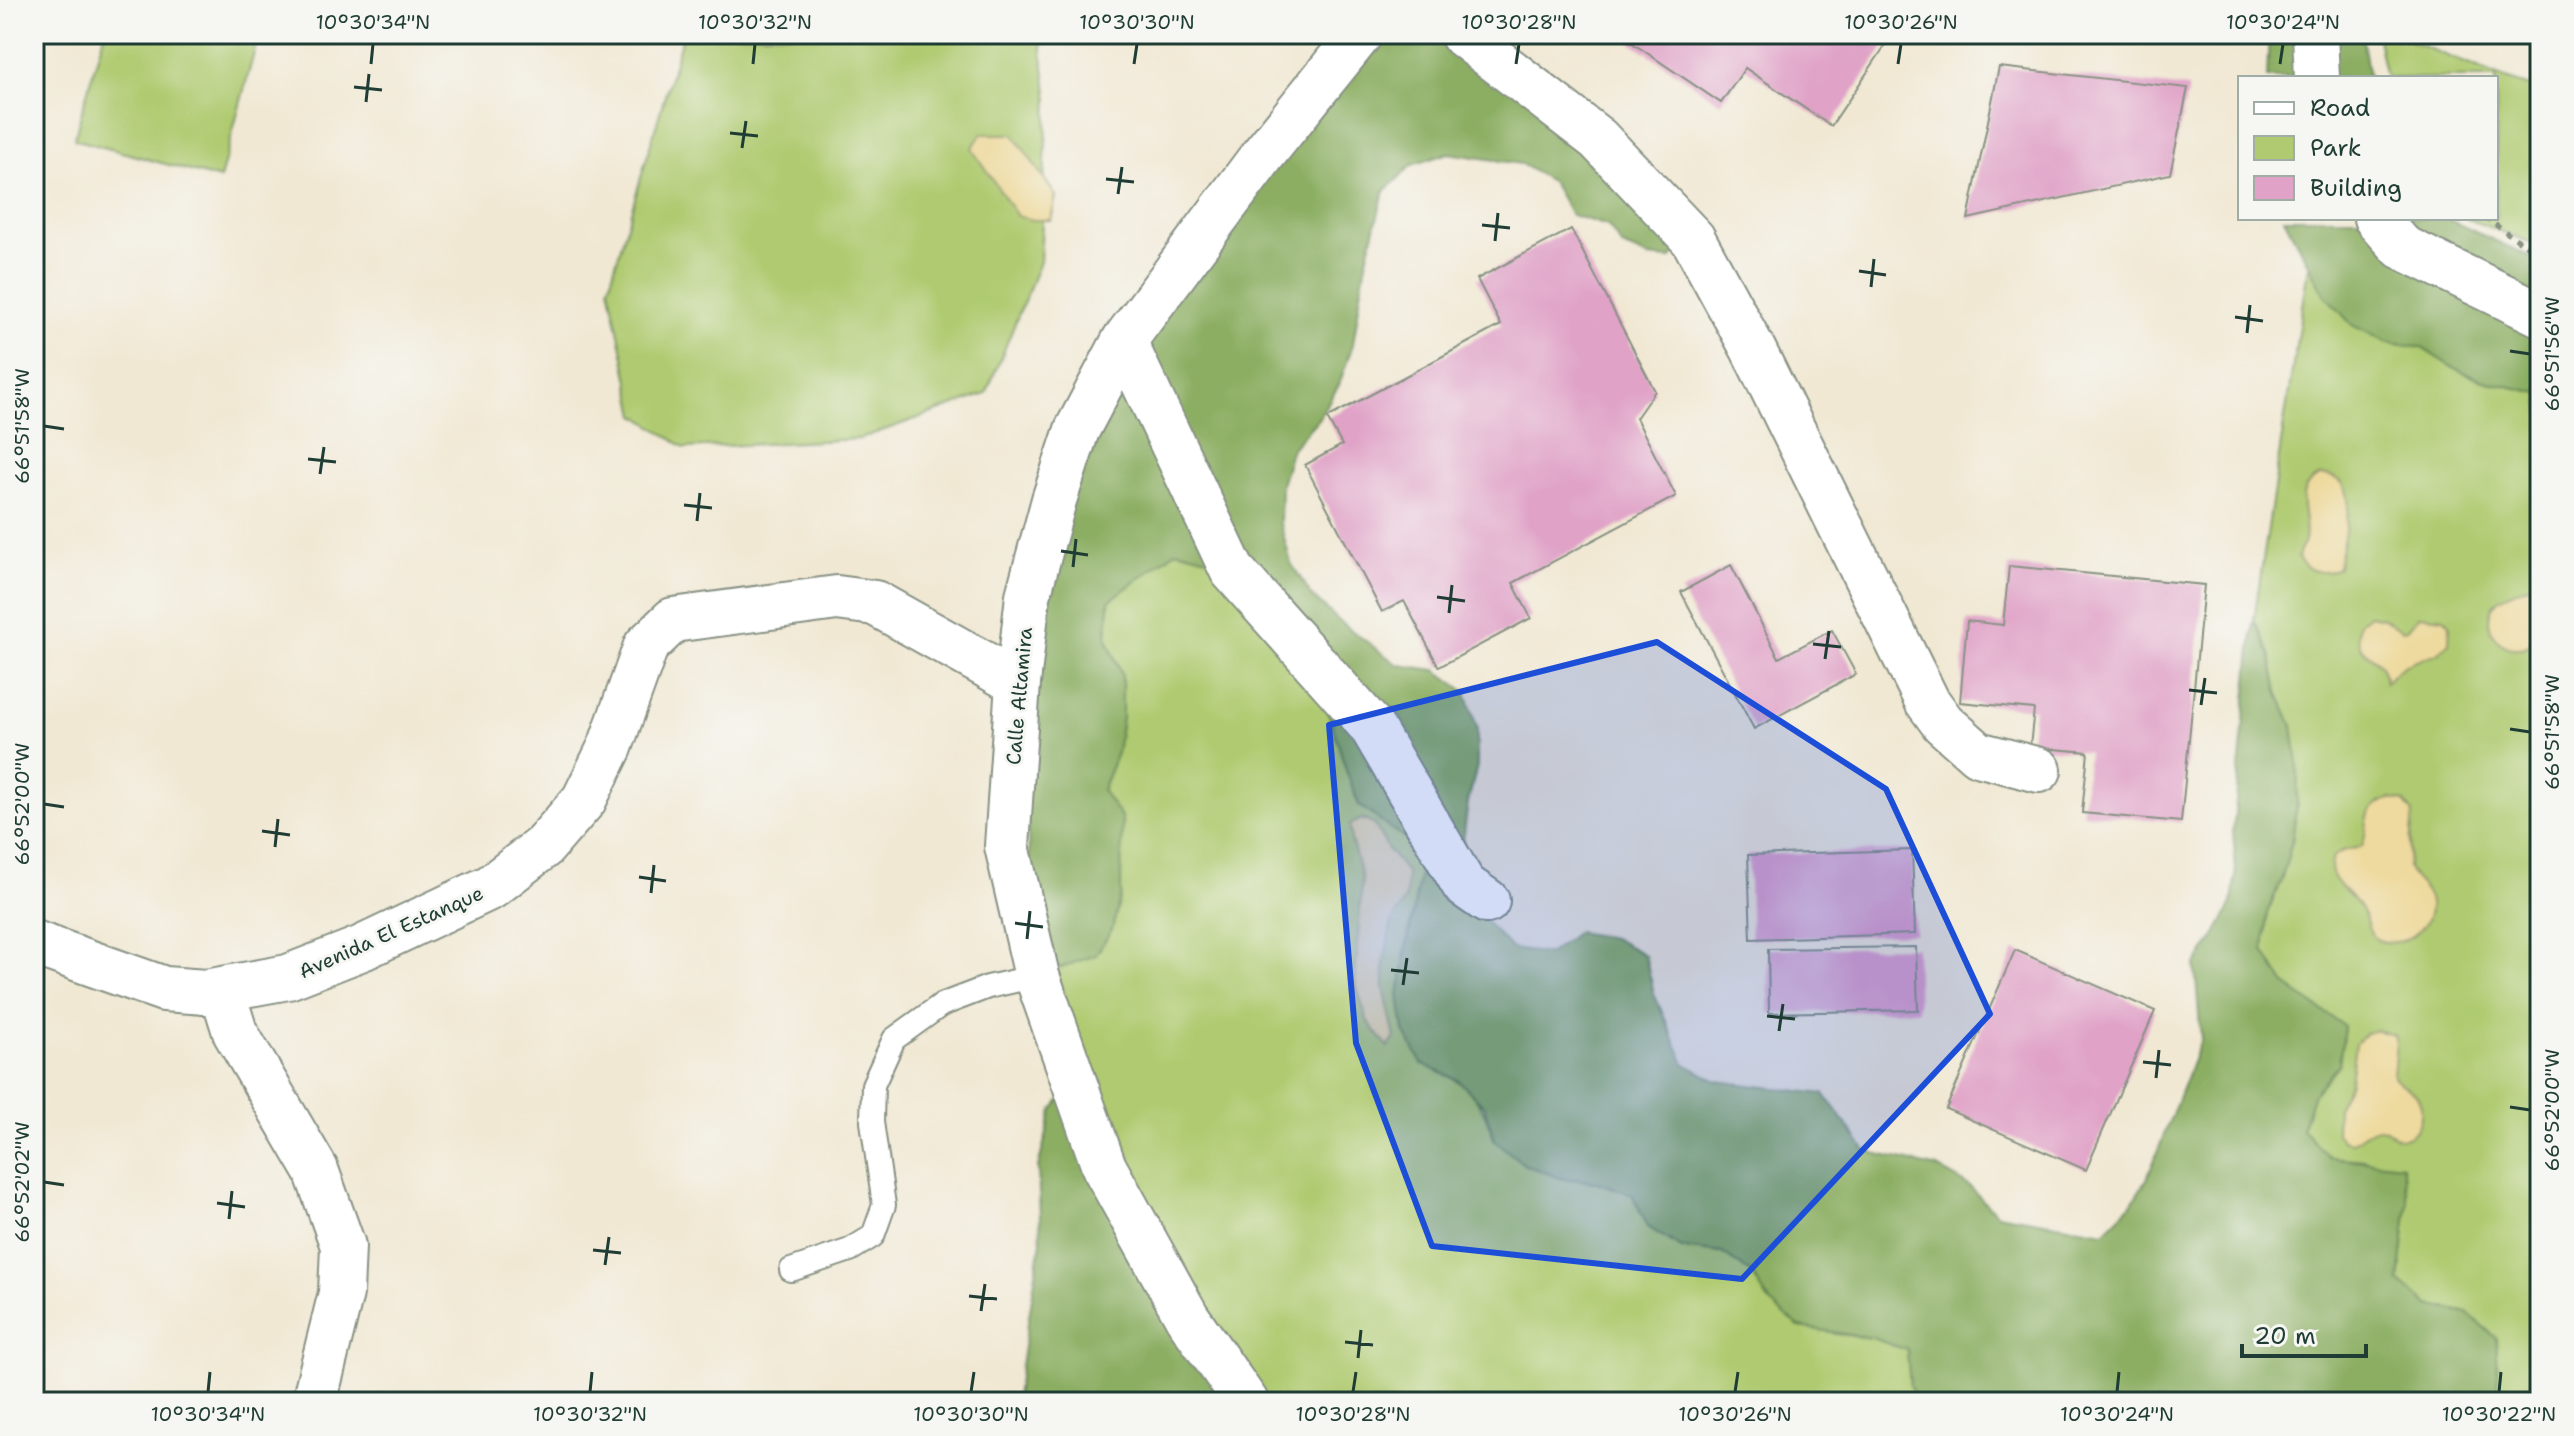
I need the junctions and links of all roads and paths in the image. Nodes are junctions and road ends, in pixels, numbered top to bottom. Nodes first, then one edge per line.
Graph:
1 (1360, 34) edge
2 (1462, 34) edge
3 (2315, 34) edge
4 (2317, 76) edge
5 (2378, 220) edge
6 (2488, 220) edge
7 (2540, 255) edge
8 (2540, 314) edge
9 (1124, 341) junction
10 (1018, 683) junction
11 (2039, 770) dead end
12 (1487, 901) dead end
13 (34, 943) edge
14 (1037, 976) junction
15 (222, 990) junction
16 (791, 1270) dead end
17 (314, 1402) edge
18 (1246, 1402) edge

1 - 9 street, Calle Altamira
2 - 11 street
3 - 4 street
5 - 8 street
6 - 7 path
9 - 10 street, Calle Altamira
9 - 12 street
10 - 14 street, Calle Altamira
10 - 15 street, Avenida El Estanque
13 - 15 street, Avenida El Estanque
14 - 16 lane
14 - 18 street, Calle Altamira
15 - 17 street

